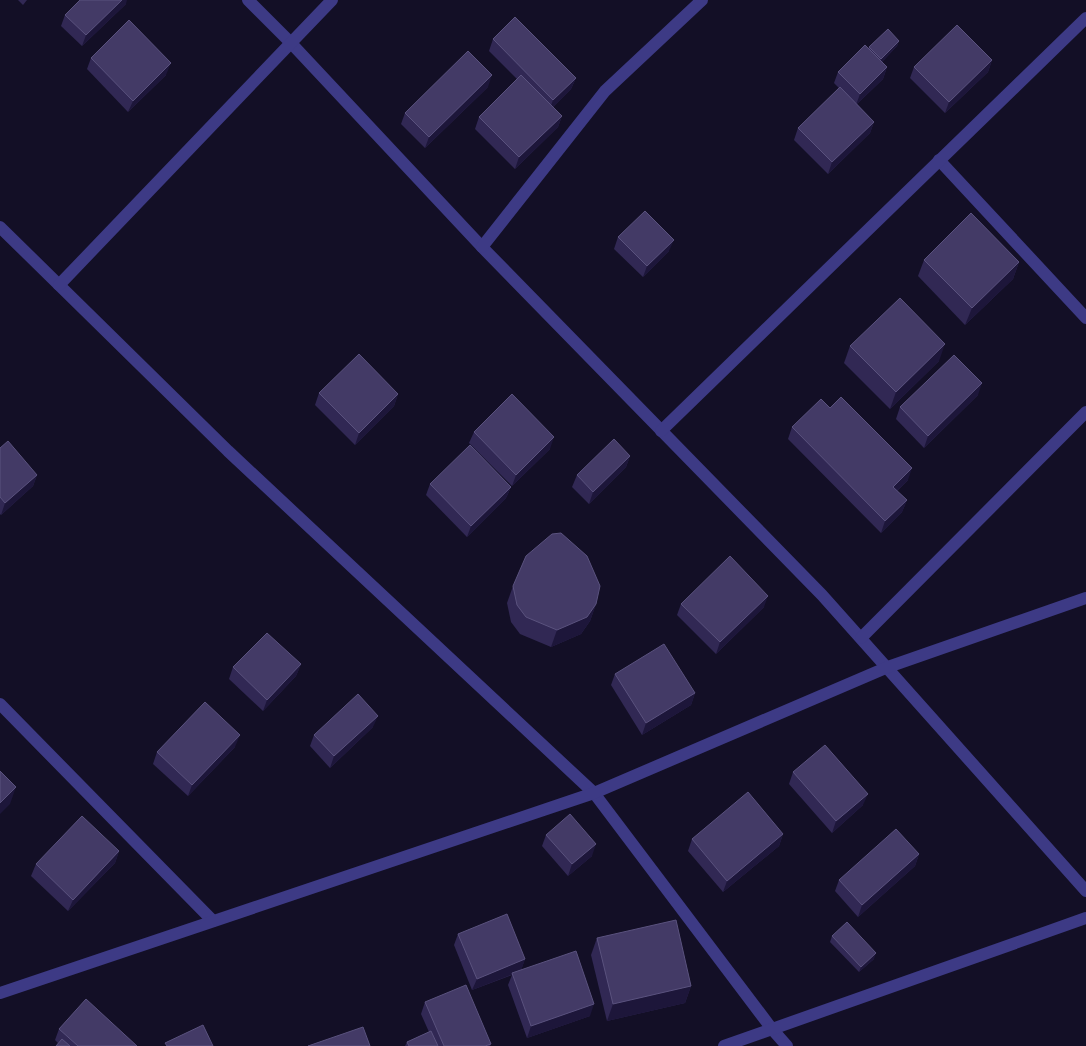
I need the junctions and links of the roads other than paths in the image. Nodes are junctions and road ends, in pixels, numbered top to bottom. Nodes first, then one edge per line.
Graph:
1 (248, 0) edge
2 (332, 0) edge
3 (702, 0) edge
4 (1086, 18) edge
5 (291, 42) junction
6 (939, 160) junction
7 (0, 227) edge
8 (482, 247) junction
9 (59, 285) junction
10 (1086, 318) edge
11 (1086, 412) edge
12 (662, 431) junction
13 (1086, 598) edge
14 (861, 638) junction
15 (888, 668) junction
16 (0, 704) edge
17 (594, 793) junction
18 (1086, 891) edge
19 (1086, 918) edge
20 (213, 921) junction
21 (0, 993) edge
22 (772, 1029) junction
23 (724, 1046) edge
24 (773, 1046) edge
25 (787, 1046) edge

1 - 5 street
2 - 5 street
3 - 8 street
4 - 6 street
5 - 8 street
5 - 9 street
6 - 10 street
6 - 12 street
7 - 9 street
8 - 12 street
9 - 17 street
11 - 14 street
12 - 14 street
13 - 15 street
14 - 15 street
15 - 17 street
15 - 18 street
16 - 20 street
17 - 20 street
17 - 22 street
19 - 22 street
20 - 21 street
22 - 23 street
22 - 24 street
22 - 25 street

